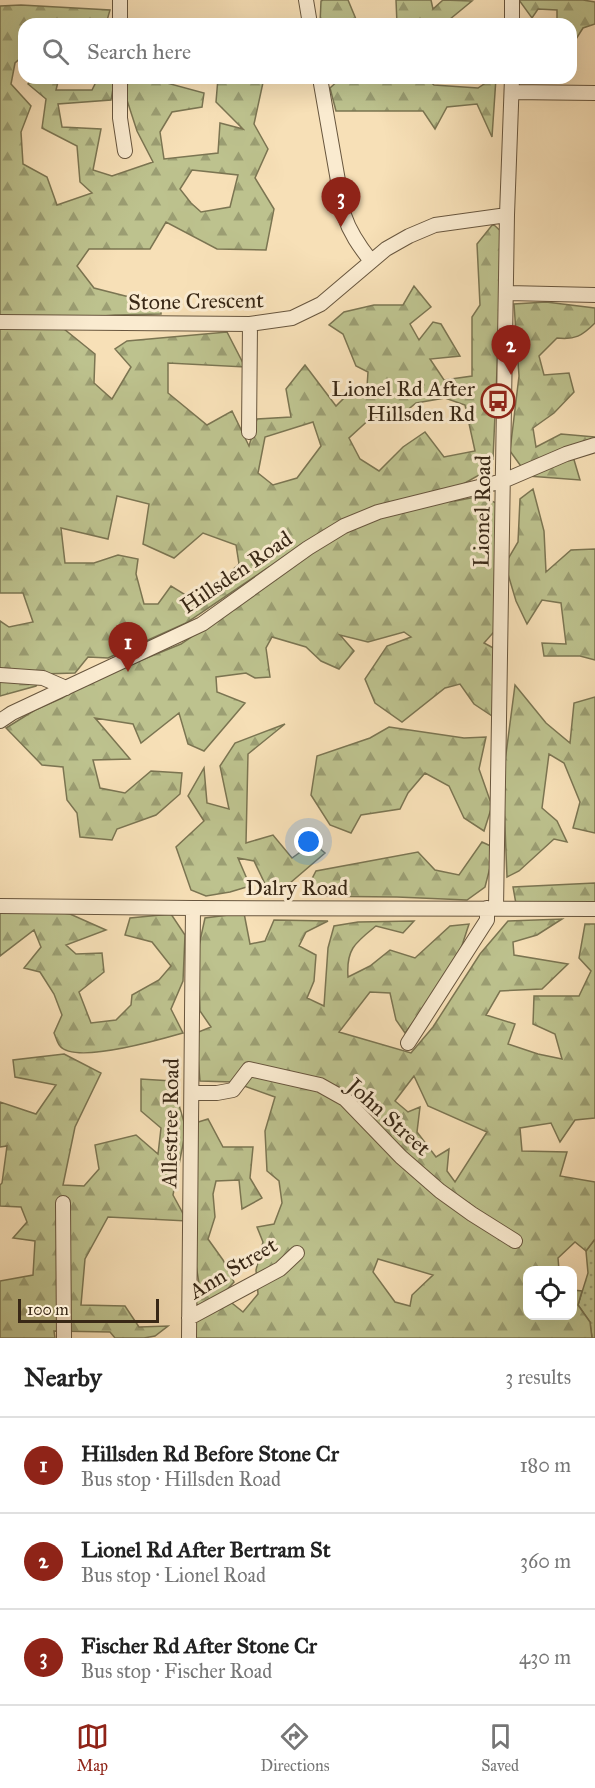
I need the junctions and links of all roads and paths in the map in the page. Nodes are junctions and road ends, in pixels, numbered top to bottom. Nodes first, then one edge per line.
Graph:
1 (120, 0) edge
2 (306, 0) edge
3 (512, 0) edge
4 (120, 18) edge
5 (309, 18) edge
6 (512, 18) edge
7 (120, 84) edge
8 (321, 84) edge
9 (512, 85) edge
10 (595, 93) edge
11 (125, 151) dead end
12 (507, 215) junction
13 (371, 261) junction
14 (506, 293) junction
15 (595, 294) edge
16 (0, 322) edge
17 (250, 324) junction
18 (249, 432) dead end
19 (595, 445) edge
20 (504, 481) junction
21 (0, 675) edge
22 (66, 688) junction
23 (0, 721) edge
24 (0, 906) edge
25 (194, 909) junction
26 (492, 909) junction
27 (595, 909) edge
28 (408, 1044) dead end
29 (192, 1093) junction
30 (63, 1203) dead end
31 (515, 1240) dead end
32 (297, 1253) dead end
33 (189, 1318) junction
34 (64, 1338) edge
35 (189, 1338) edge

1 - 4 street
2 - 5 street
3 - 6 street
7 - 11 street
8 - 13 street
9 - 10 street
9 - 12 street, Lionel Road
12 - 13 street, Stone Crescent
12 - 14 street, Lionel Road
13 - 17 street, Stone Crescent
14 - 15 street
14 - 20 street, Lionel Road
16 - 17 street, Stone Crescent
17 - 18 street
19 - 20 street, Hillsden Road
20 - 22 street, Hillsden Road
20 - 26 street, Lionel Road
21 - 22 street
22 - 23 street, Hillsden Road
24 - 25 street, Dalry Road
25 - 26 street, Dalry Road
25 - 29 street, Allestree Road
26 - 27 street, Dalry Road
26 - 28 street, Lionel Road
29 - 31 street, John Street
29 - 33 street, Allestree Road
30 - 34 street
32 - 33 street, Ann Street
33 - 35 street, Allestree Road

